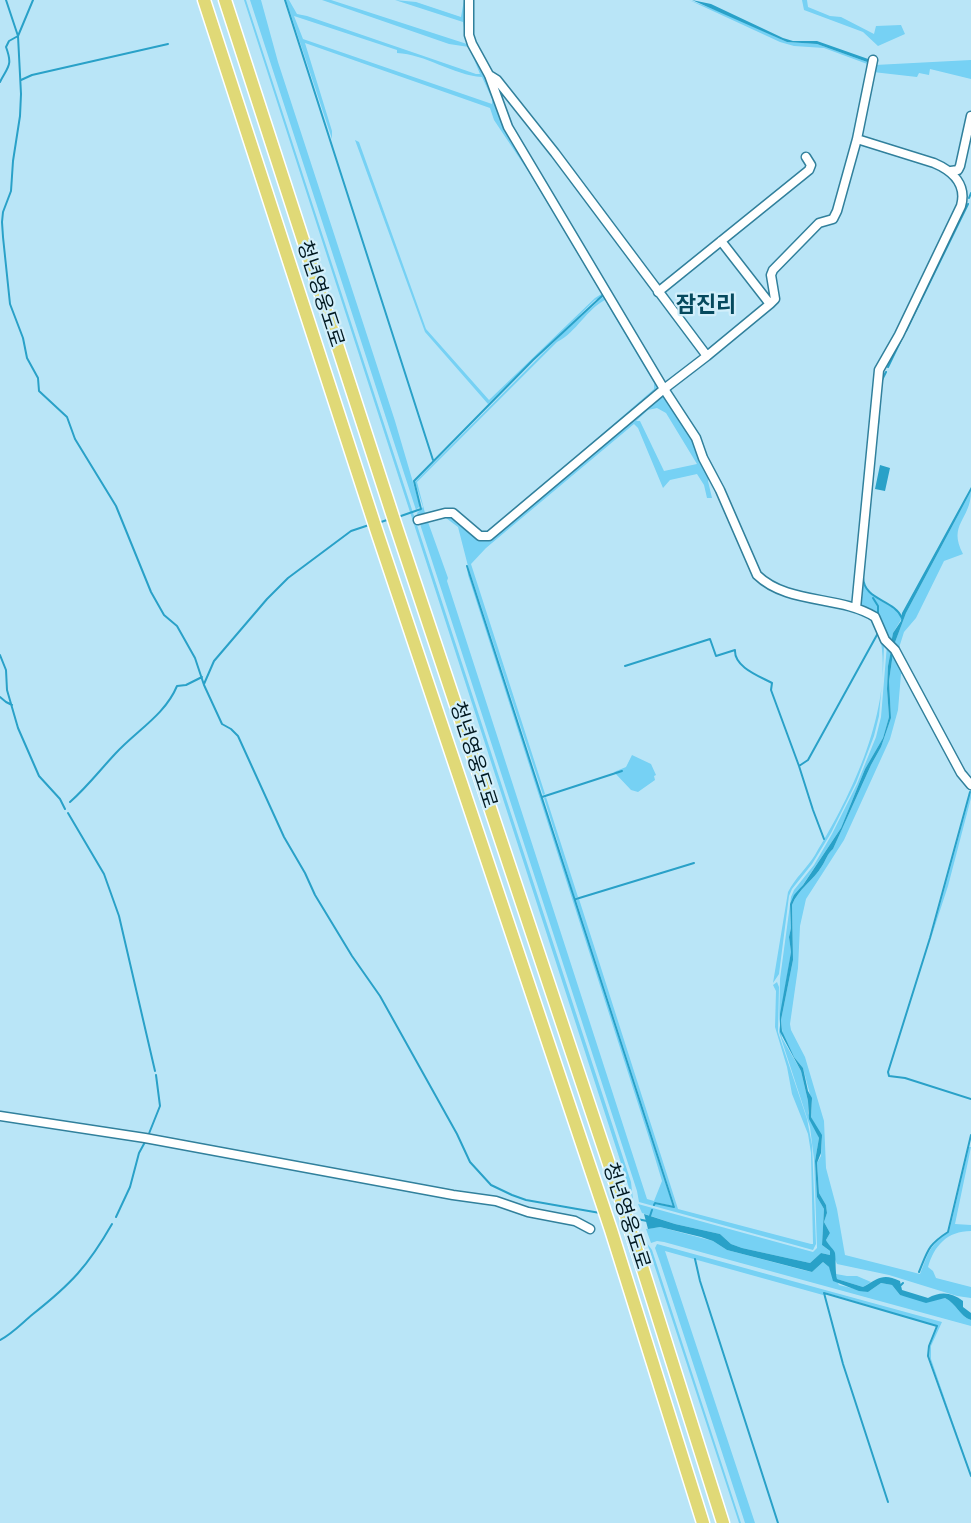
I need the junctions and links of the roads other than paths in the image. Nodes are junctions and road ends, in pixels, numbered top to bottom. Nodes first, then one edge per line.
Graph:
1 (204, 0) edge
2 (225, 0) edge
3 (469, 0) edge
4 (873, 63) dead end
5 (489, 75) junction
6 (971, 116) edge
7 (857, 139) junction
8 (806, 157) dead end
9 (951, 171) junction
10 (721, 241) junction
11 (658, 292) junction
12 (770, 304) junction
13 (707, 356) junction
14 (664, 389) junction
15 (418, 520) dead end
16 (856, 608) junction
17 (971, 785) edge
18 (0, 1116) edge
19 (590, 1229) dead end
20 (703, 1523) edge
21 (723, 1523) edge

1 - 20 highway, 청년영웅도로
2 - 21 highway, 청년영웅도로
3 - 5 street
4 - 7 street
5 - 11 street
5 - 14 street
6 - 9 street
7 - 9 street
7 - 12 street
8 - 10 street
9 - 16 street
10 - 11 street
10 - 12 street
11 - 13 street
12 - 13 street
13 - 14 street
14 - 15 street
14 - 16 street
16 - 17 street
18 - 19 street

